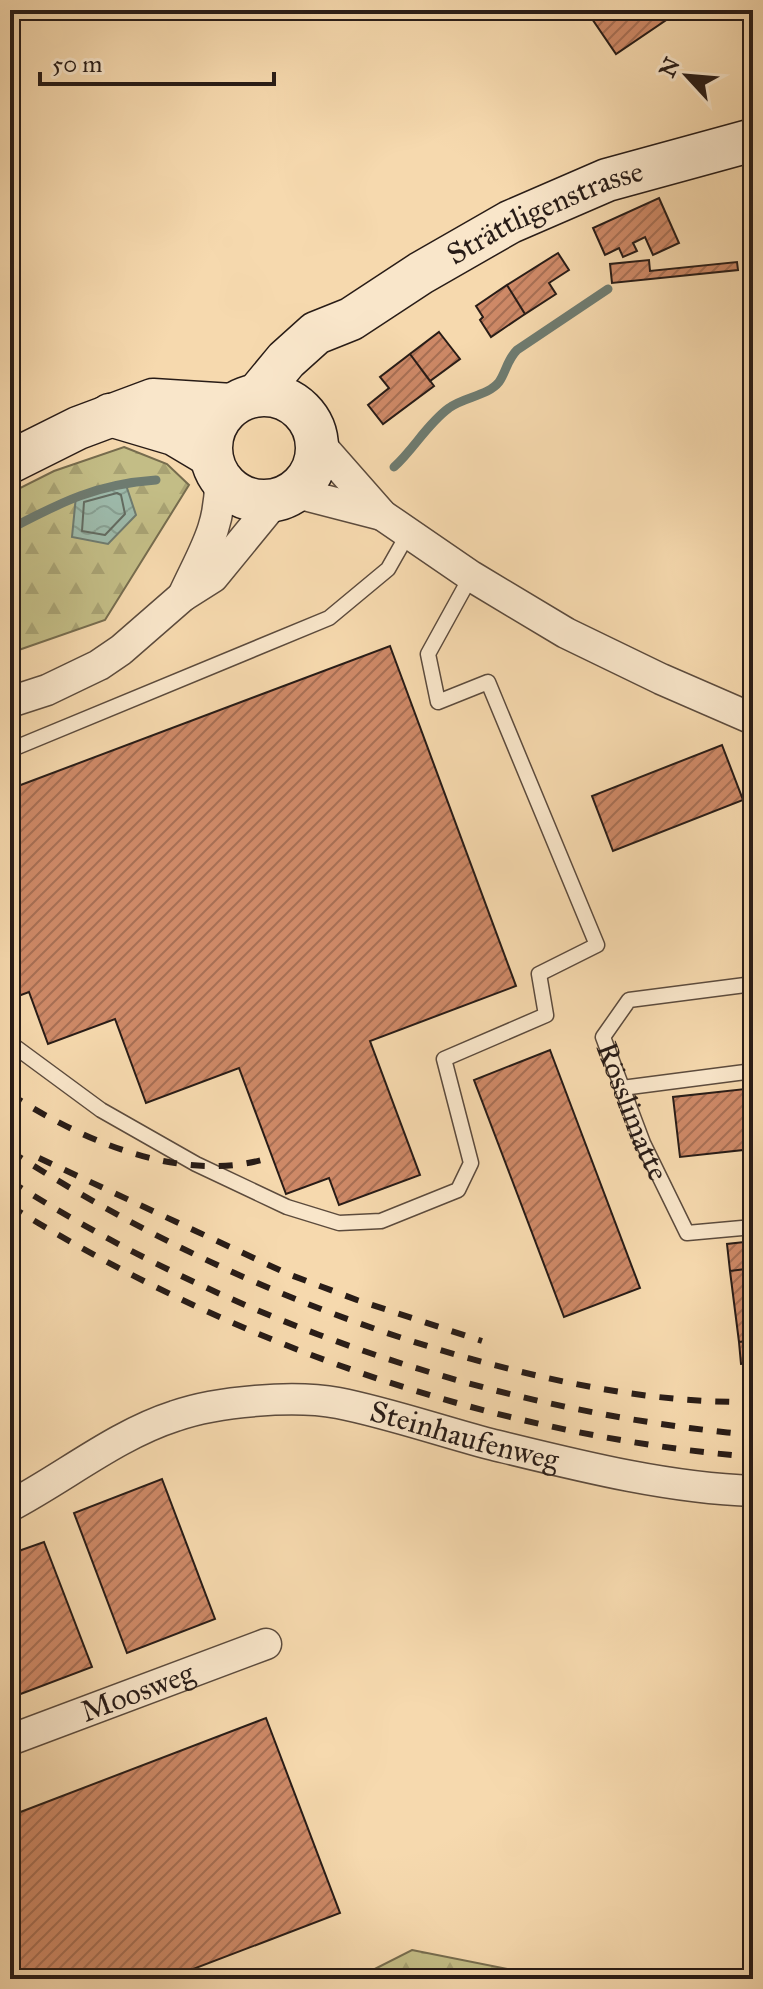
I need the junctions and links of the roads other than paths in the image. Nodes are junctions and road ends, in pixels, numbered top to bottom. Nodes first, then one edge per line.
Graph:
1 (753, 140) edge
2 (351, 319) junction
3 (244, 400) junction
4 (110, 415) junction
5 (311, 428) junction
6 (10, 462) edge
7 (216, 467) junction
8 (284, 496) junction
9 (382, 515) junction
10 (409, 532) junction
11 (471, 576) junction
12 (183, 596) junction
13 (10, 702) edge
14 (753, 719) edge
15 (10, 750) edge
16 (753, 984) edge
17 (10, 1043) edge
18 (753, 1071) edge
19 (622, 1088) junction
20 (753, 1227) edge
21 (753, 1491) edge
22 (10, 1506) edge
23 (266, 1644) dead end
24 (10, 1740) edge

1 - 2 main road, Strättligenstrasse
2 - 3 main road, Strättligenstrasse
2 - 5 main road, Strättligenstrasse
3 - 4 main road
3 - 5 main road
3 - 7 main road
4 - 6 main road
4 - 7 main road
5 - 8 main road
5 - 9 street
7 - 8 main road
7 - 12 street
8 - 9 street
8 - 12 street
9 - 10 street
10 - 11 street
10 - 15 lane
11 - 14 street
11 - 17 lane
12 - 13 street
16 - 19 lane, Rösslimatte
18 - 19 lane
19 - 20 lane, Rösslimatte
21 - 22 street, Steinhaufenweg
23 - 24 street, Moosweg

